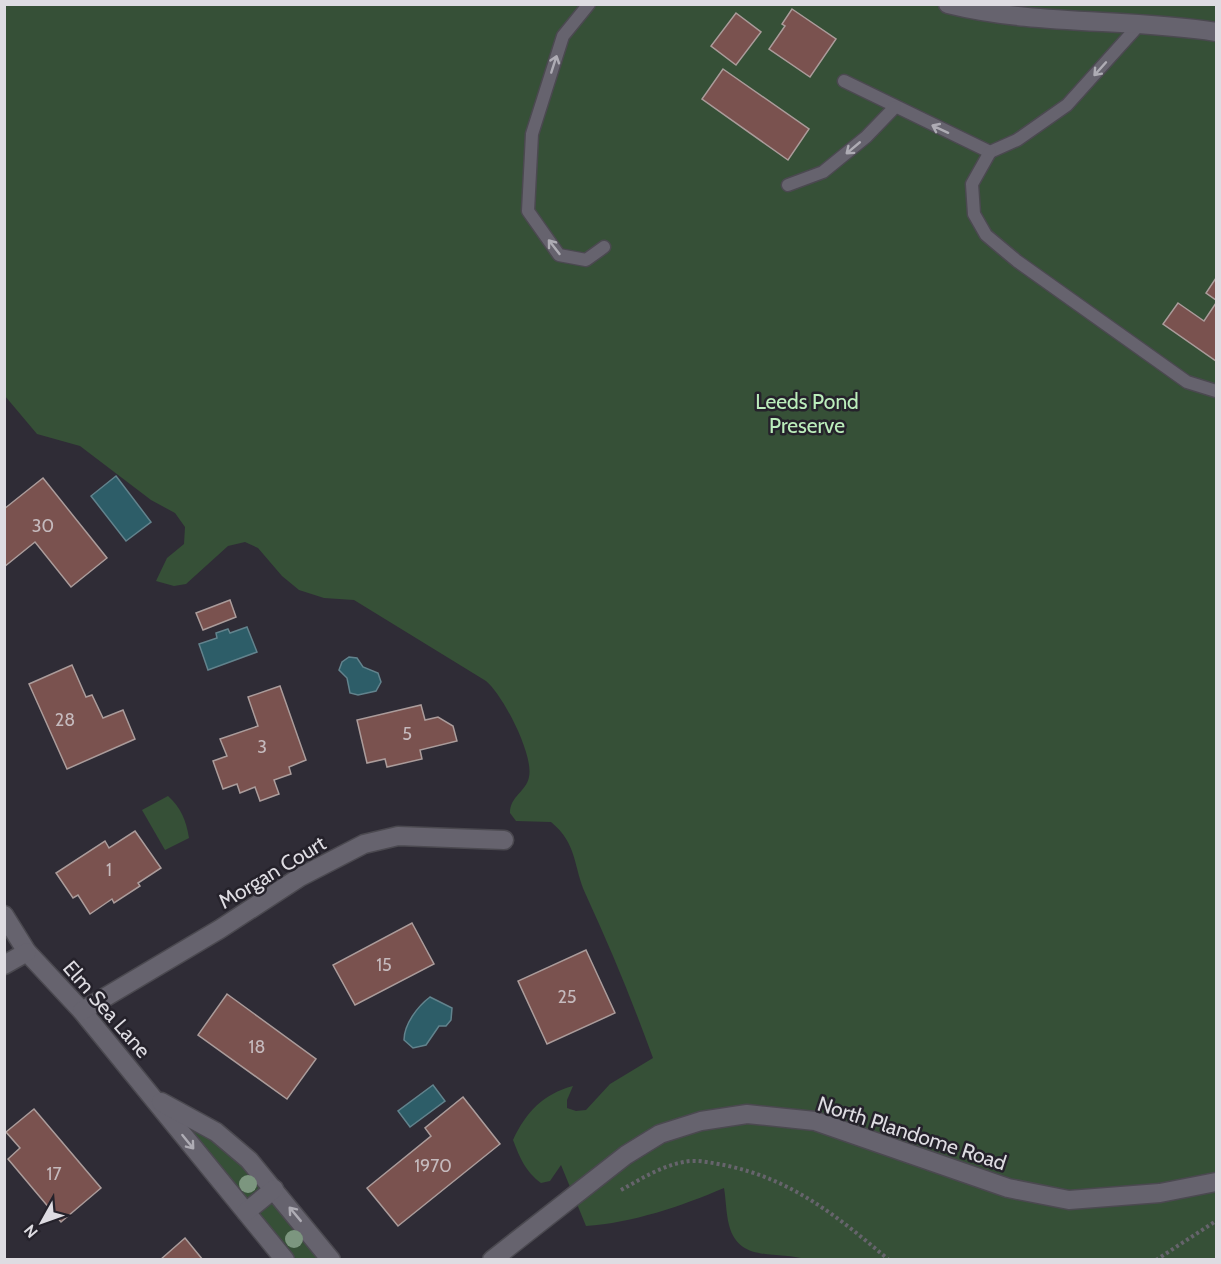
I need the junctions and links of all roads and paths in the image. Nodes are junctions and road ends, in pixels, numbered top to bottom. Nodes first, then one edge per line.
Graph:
1 (589, 4) edge
2 (948, 4) edge
3 (1139, 25) junction
4 (1216, 32) edge
5 (844, 81) dead end
6 (895, 107) junction
7 (990, 152) junction
8 (788, 185) dead end
9 (604, 247) dead end
10 (1216, 391) edge
11 (504, 840) dead end
12 (4, 915) edge
13 (27, 952) junction
14 (4, 965) edge
15 (82, 1011) junction
16 (151, 1096) junction
17 (1216, 1182) edge
18 (274, 1189) junction
19 (613, 1195) dead end
20 (246, 1212) junction
21 (1216, 1221) edge
22 (285, 1260) edge
23 (331, 1260) edge
24 (492, 1260) edge
25 (889, 1260) edge
26 (1156, 1260) edge

9 -> 1 lane
2 - 3 street
3 - 4 street
3 -> 7 lane
5 - 6 lane
7 -> 6 lane
6 -> 8 lane
7 - 10 lane
11 - 15 street, Morgan Court
12 - 13 street, Elm Sea Lane
13 - 14 street
13 - 15 street, Elm Sea Lane
15 - 16 street, Elm Sea Lane
16 - 18 street, Elm Sea Lane
16 -> 20 street, Elm Sea Lane
17 - 24 street, North Plandome Road
18 - 20 street
23 -> 18 street, Elm Sea Lane
19 - 25 path
20 - 22 street, Elm Sea Lane
21 - 26 path

